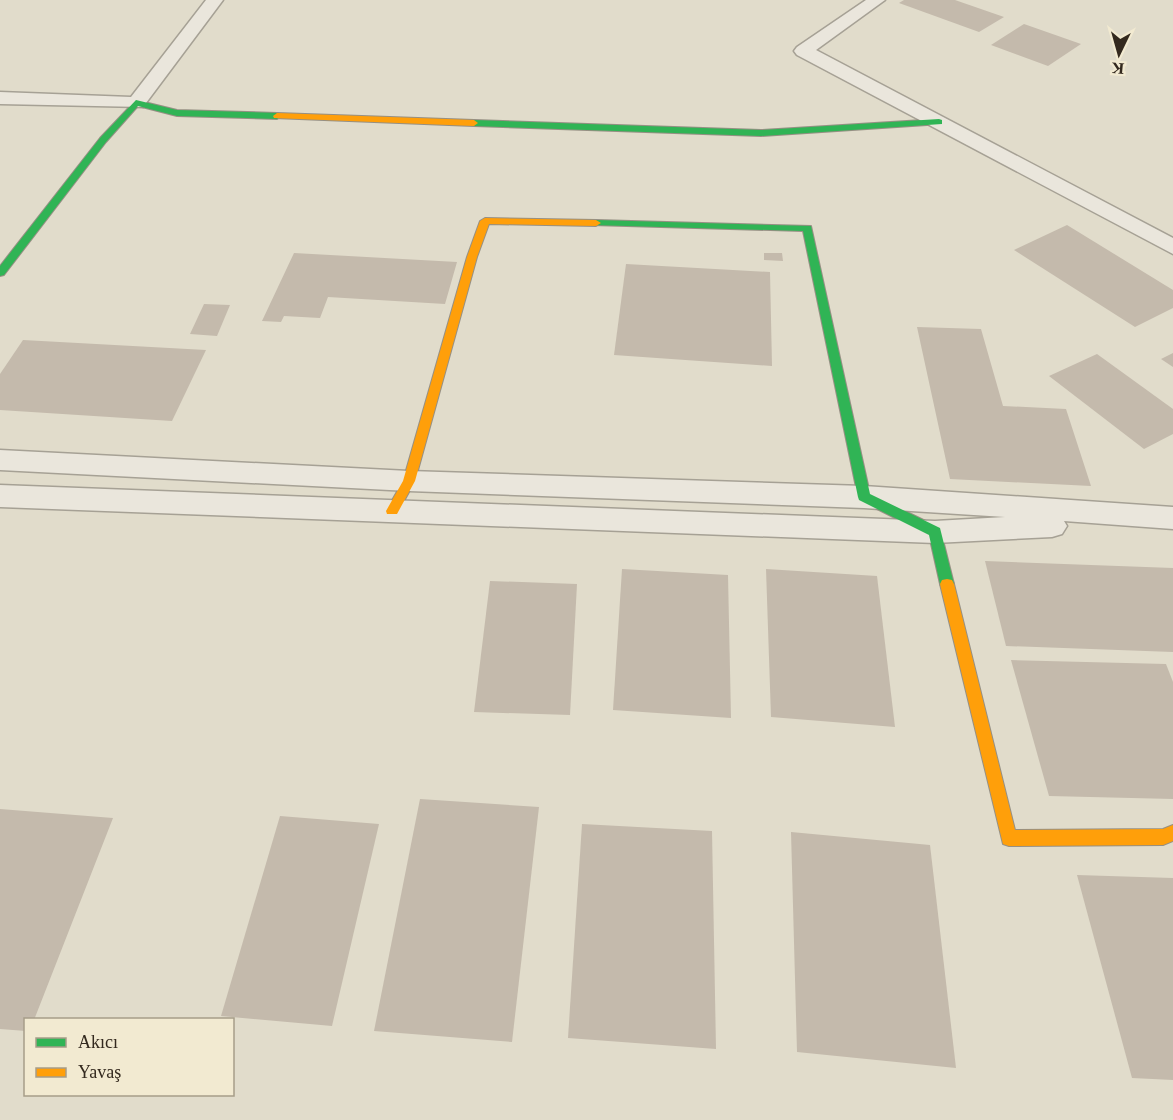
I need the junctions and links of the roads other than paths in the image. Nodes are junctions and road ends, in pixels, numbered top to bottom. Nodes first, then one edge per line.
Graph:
1 (215, 0) edge
2 (877, 0) edge
3 (0, 98) edge
4 (136, 103) junction
5 (939, 122) junction
6 (1173, 247) edge
7 (0, 273) edge
8 (0, 460) edge
9 (409, 481) junction
10 (0, 496) edge
11 (864, 497) junction
12 (392, 511) junction
13 (1173, 519) edge
14 (935, 532) junction
15 (1173, 833) edge

1 - 4 street
2 - 5 street
3 - 4 street
4 - 5 street
4 - 7 street
5 - 6 street
8 - 9 street
9 - 11 street
9 - 11 street
9 - 12 street
10 - 12 street
11 - 13 street
11 - 14 street
12 - 14 street
13 - 14 street
14 - 15 street

